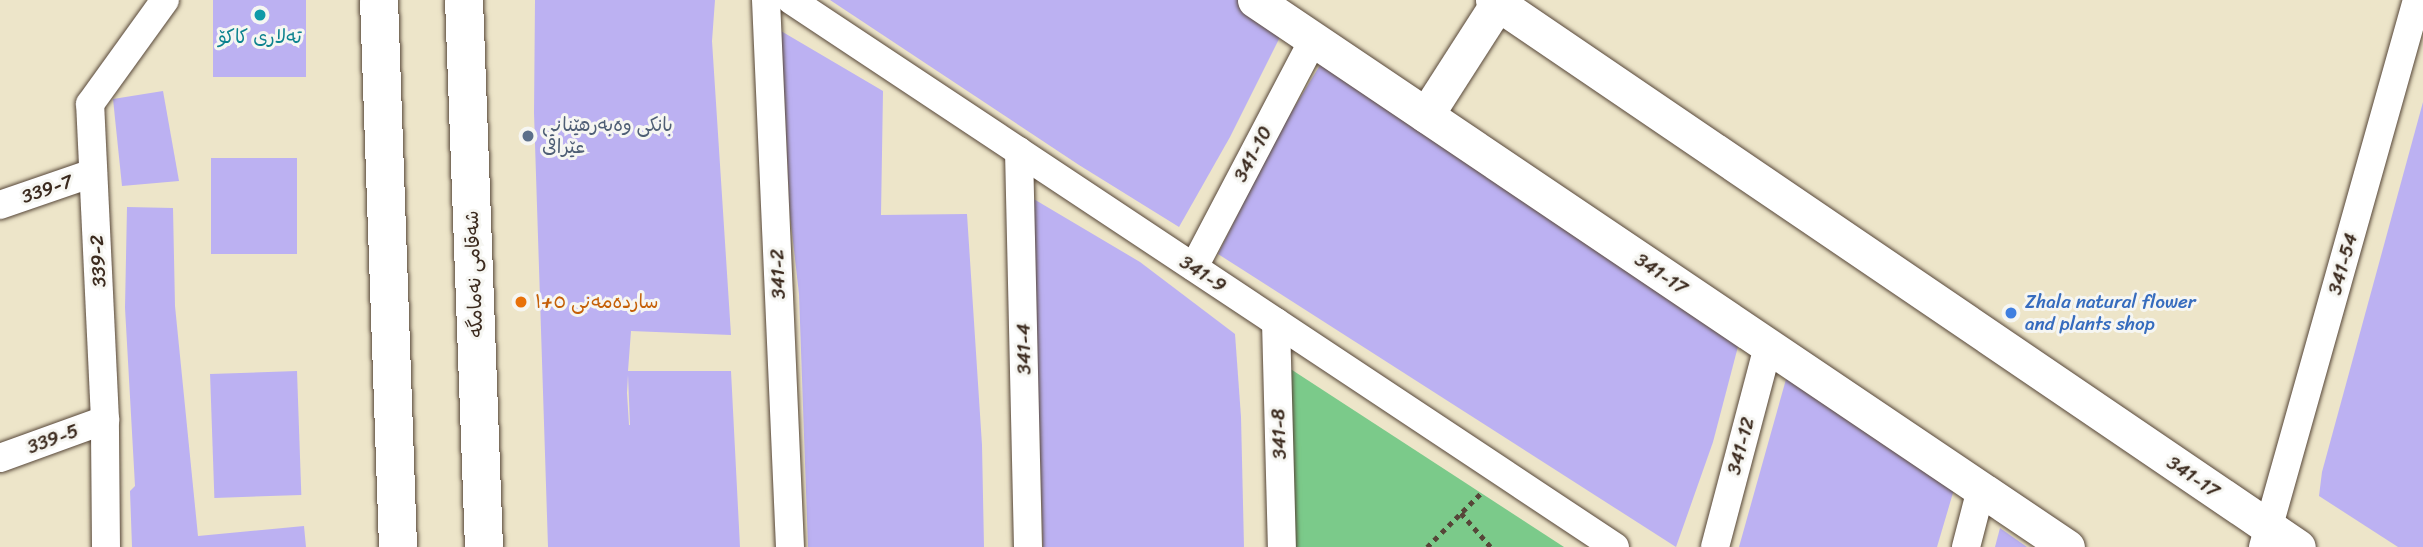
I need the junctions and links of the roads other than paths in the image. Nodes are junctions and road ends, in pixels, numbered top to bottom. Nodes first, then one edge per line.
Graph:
1 (165, 0) edge
2 (379, 0) edge
3 (464, 0) edge
4 (766, 0) edge
5 (791, 0) edge
6 (1255, 0) edge
7 (2417, 0) edge
8 (1495, 2) edge
9 (1313, 40) junction
10 (1426, 116) junction
11 (1019, 151) junction
12 (93, 173) junction
13 (7, 194) edge
14 (1194, 267) junction
15 (1276, 321) junction
16 (1768, 346) junction
17 (105, 420) junction
18 (0, 458) edge
19 (1981, 489) junction
20 (2265, 537) edge
21 (106, 547) edge
22 (398, 547) edge
23 (484, 547) edge
24 (790, 547) edge
25 (1028, 547) edge
26 (1282, 547) edge
27 (1615, 547) edge
28 (1715, 547) edge
29 (1966, 547) edge
30 (2067, 547) edge
31 (2298, 547) edge

1 - 12 street, 339-2
2 - 22 main road
3 - 23 main road, شەقامی نەمامگە
4 - 24 street, 341-2
5 - 11 street, 341-9
6 - 9 street, 341-17
7 - 20 street, 341-54
8 - 10 street
8 - 20 street, 341-17
9 - 10 street, 341-17
9 - 14 street, 341-10
10 - 16 street, 341-17
11 - 14 street, 341-9
11 - 25 street, 341-4
12 - 13 street, 339-7
12 - 17 street, 339-2
14 - 15 street, 341-9
15 - 26 street, 341-8
15 - 27 street, 341-9
16 - 19 street, 341-17
16 - 28 street, 341-12
17 - 18 street, 339-5
17 - 21 street, 339-2
19 - 29 street
19 - 30 street, 341-17
20 - 31 street, 341-17

